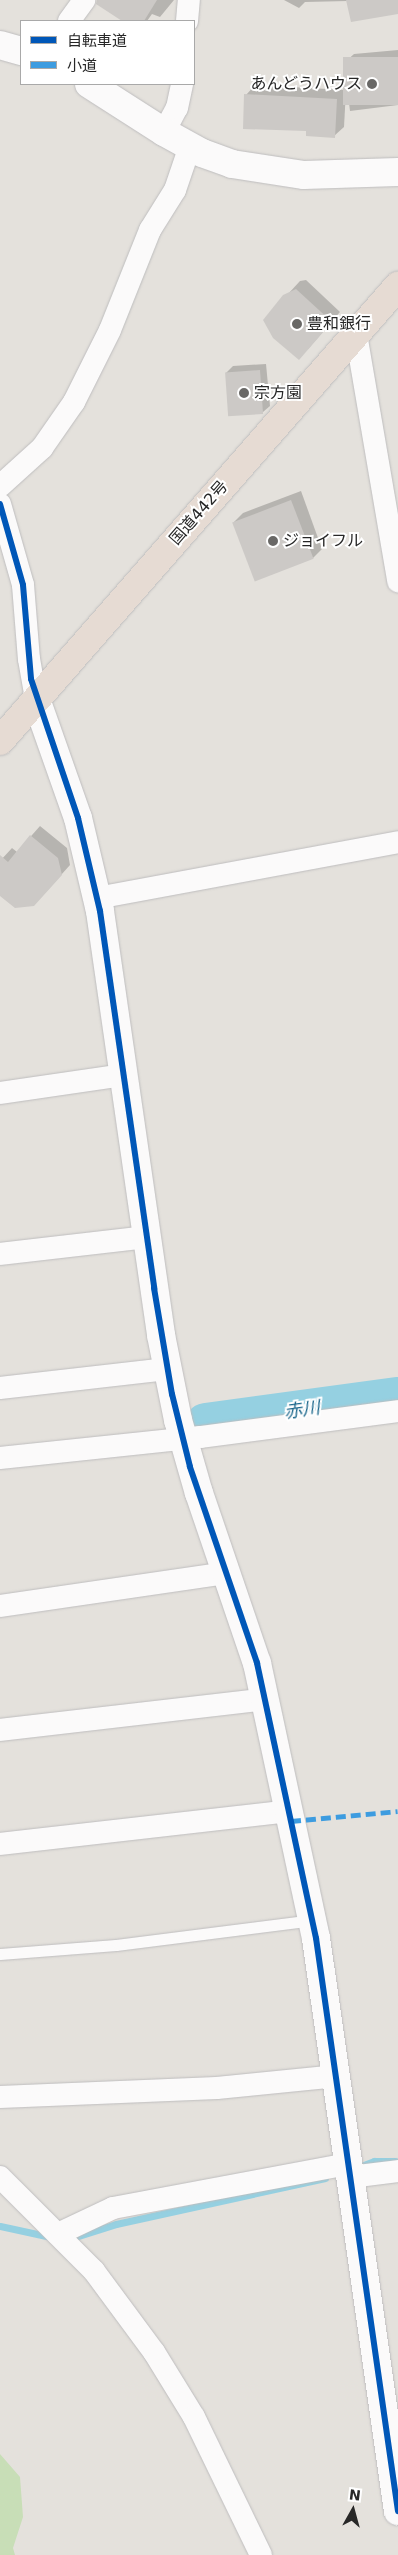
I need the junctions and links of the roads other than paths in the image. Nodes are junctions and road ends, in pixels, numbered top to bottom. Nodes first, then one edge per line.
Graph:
1 (84, 0) edge
2 (189, 0) edge
3 (70, 20) edge
4 (187, 20) edge
5 (0, 45) edge
6 (20, 51) edge
7 (91, 85) edge
8 (182, 85) edge
9 (164, 132) junction
10 (190, 146) junction
11 (398, 172) edge
12 (398, 286) edge
13 (356, 334) junction
14 (0, 486) edge
15 (0, 504) edge
16 (397, 574) edge
17 (36, 699) junction
18 (0, 741) edge
19 (398, 842) edge
20 (97, 898) junction
21 (124, 1075) junction
22 (0, 1093) edge
23 (147, 1237) junction
24 (0, 1254) edge
25 (167, 1369) junction
26 (0, 1388) edge
27 (398, 1412) edge
28 (183, 1439) junction
29 (0, 1458) edge
30 (226, 1573) junction
31 (0, 1606) edge
32 (266, 1700) junction
33 (0, 1730) edge
34 (290, 1811) junction
35 (0, 1844) edge
36 (313, 1920) junction
37 (0, 1954) edge
38 (337, 2076) junction
39 (0, 2098) edge
40 (349, 2170) junction
41 (398, 2171) edge
42 (0, 2177) edge
43 (58, 2234) junction
44 (398, 2511) edge
45 (260, 2555) edge

1 - 3 street
2 - 4 street
5 - 6 street
7 - 9 street
8 - 9 street
9 - 10 street
10 - 11 street
10 - 14 street
12 - 13 highway, 国道442号
13 - 16 street
13 - 17 highway, 国道442号
15 - 17 street
17 - 18 highway, 国道442号
17 - 20 street
19 - 20 street
20 - 21 street
21 - 22 street
21 - 23 street
23 - 24 street
23 - 25 street
25 - 26 street
25 - 28 street
27 - 28 street
28 - 29 street
28 - 30 street
30 - 31 street
30 - 32 street
32 - 33 street
32 - 34 street
34 - 35 street
34 - 36 street
36 - 37 lane
36 - 38 street
38 - 39 street
38 - 40 street
40 - 41 street
40 - 43 street
40 - 44 street
42 - 43 street
43 - 45 street

